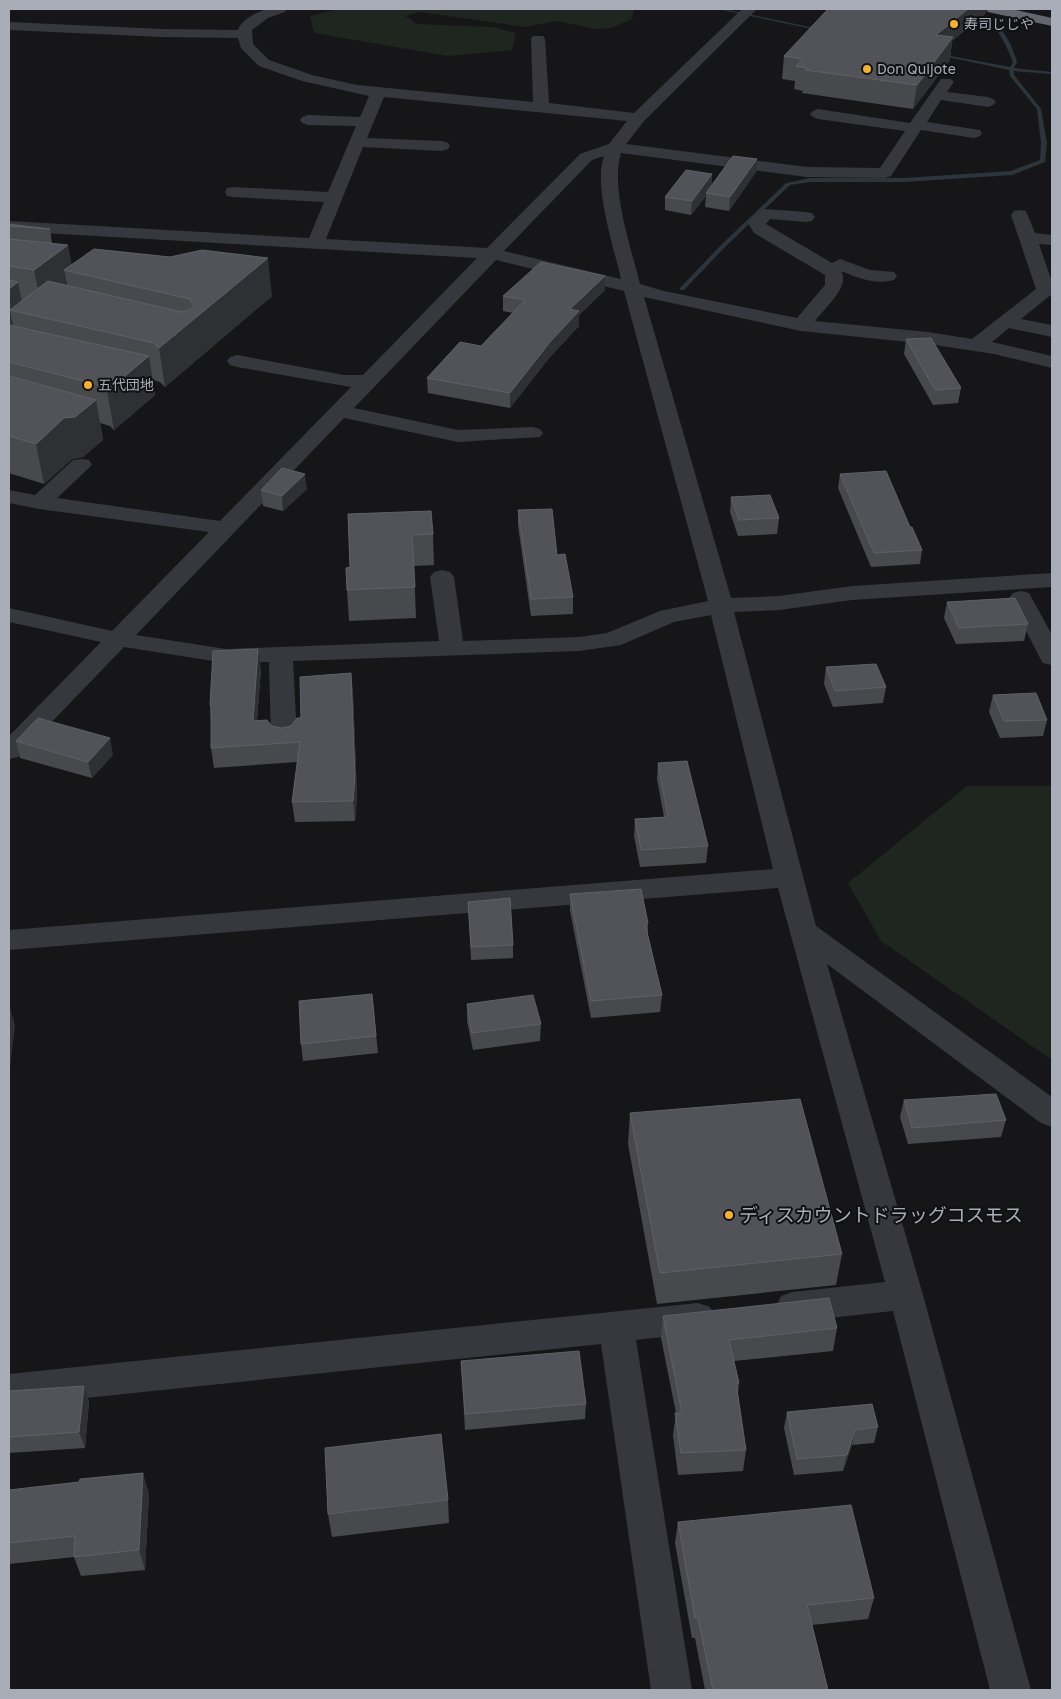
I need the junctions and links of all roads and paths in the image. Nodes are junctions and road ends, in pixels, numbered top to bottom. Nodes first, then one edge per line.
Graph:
1 (280, 9) edge
2 (993, 9) edge
3 (746, 12) edge
4 (1052, 22) edge
5 (9, 26) edge
6 (244, 34) junction
7 (538, 39) dead end
8 (424, 81) dead end
9 (378, 92) junction
10 (415, 95) junction
11 (988, 102) dead end
12 (541, 107) junction
13 (818, 114) dead end
14 (638, 118) junction
15 (308, 120) dead end
16 (365, 122) junction
17 (915, 126) junction
18 (974, 133) dead end
19 (357, 142) junction
20 (442, 146) dead end
21 (615, 147) junction
22 (234, 192) dead end
23 (335, 197) junction
24 (1020, 215) dead end
25 (806, 217) dead end
26 (9, 226) edge
27 (1027, 237) junction
28 (241, 239) junction
29 (1052, 240) edge
30 (315, 244) junction
31 (493, 254) junction
32 (230, 255) edge
33 (841, 264) junction
34 (888, 276) dead end
35 (632, 286) junction
36 (1006, 322) junction
37 (801, 325) junction
38 (1052, 331) edge
39 (975, 346) junction
40 (237, 361) dead end
41 (1052, 362) edge
42 (368, 381) junction
43 (339, 411) junction
44 (533, 433) dead end
45 (81, 465) dead end
46 (9, 496) edge
47 (39, 502) junction
48 (225, 528) junction
49 (442, 577) dead end
50 (1052, 580) edge
51 (1052, 596) edge
52 (1021, 598) junction
53 (779, 603) junction
54 (720, 606) junction
55 (9, 615) edge
56 (118, 639) junction
57 (452, 648) junction
58 (281, 653) junction
59 (1052, 658) edge
60 (284, 738) edge
61 (9, 751) edge
62 (789, 877) junction
63 (803, 931) junction
64 (9, 940) edge
65 (1052, 1114) edge
66 (906, 1295) junction
67 (616, 1327) junction
68 (9, 1390) edge
69 (672, 1690) edge
70 (1011, 1690) edge

1 - 6 street
2 - 4 highway
3 - 14 street
5 - 6 street
6 - 9 street
7 - 12 street
8 - 10 street
9 - 10 street
9 - 16 street
10 - 12 street
11 - 17 street
12 - 14 street
13 - 17 street
14 - 21 street
15 - 16 street
16 - 19 street
17 - 18 street
17 - 21 street
19 - 20 street
19 - 23 street
21 - 31 street
21 - 35 street
22 - 23 street
23 - 30 street
24 - 27 street
25 - 33 street
26 - 28 street
27 - 29 street
27 - 36 street
28 - 30 street
28 - 32 street
30 - 31 street
31 - 35 street
31 - 42 street
33 - 34 street
33 - 37 street
35 - 37 street
35 - 54 street
36 - 38 street
36 - 39 street
37 - 39 street
39 - 41 street
40 - 42 street
42 - 43 street
43 - 44 street
43 - 48 street
45 - 47 street
46 - 47 street
47 - 48 street
48 - 56 street
49 - 57 street
50 - 53 street
51 - 52 street
52 - 53 street
52 - 59 street
53 - 54 street
54 - 57 street
54 - 62 street
55 - 56 street
56 - 58 street
56 - 61 street
57 - 58 street
58 - 60 street
62 - 63 street
62 - 64 street
63 - 65 street
63 - 66 street
66 - 67 street
66 - 70 street
67 - 68 street
67 - 69 street

